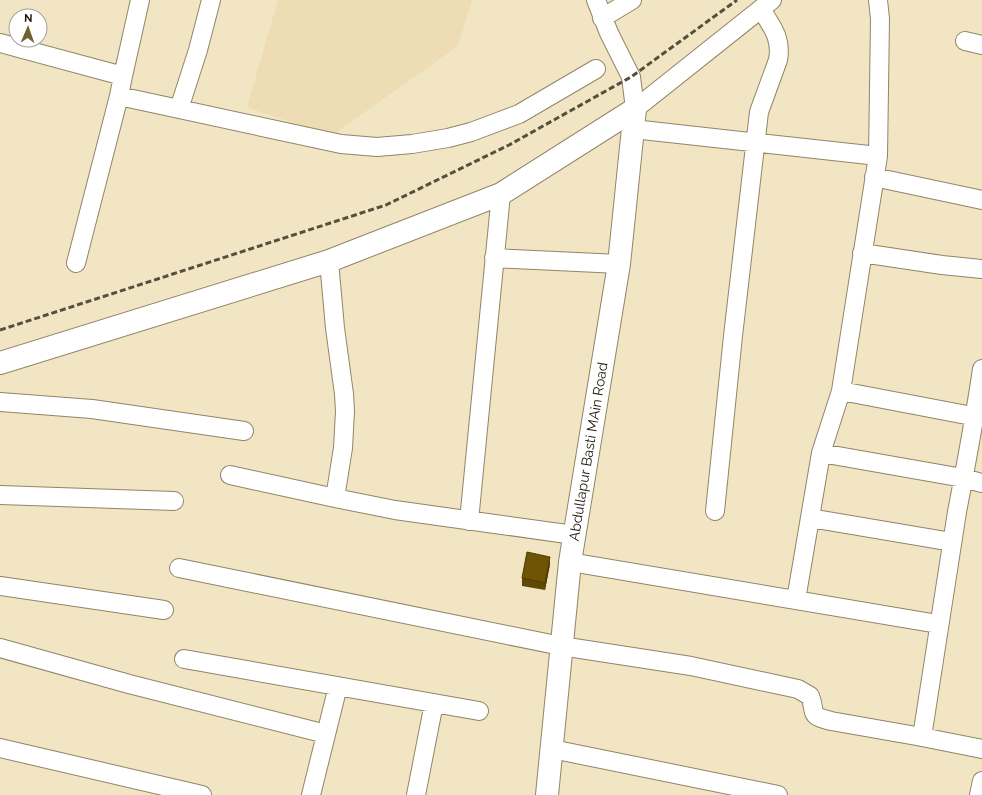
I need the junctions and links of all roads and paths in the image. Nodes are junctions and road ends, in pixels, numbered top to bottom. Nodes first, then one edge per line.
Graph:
1 (140, 0) edge
2 (211, 0) edge
3 (596, 0) edge
4 (632, 0) edge
5 (878, 0) edge
6 (767, 5) edge
7 (602, 18) junction
8 (0, 43) edge
9 (596, 69) dead end
10 (123, 76) junction
11 (119, 96) junction
12 (179, 109) junction
13 (634, 119) junction
14 (755, 142) junction
15 (878, 156) junction
16 (874, 177) junction
17 (501, 194) junction
18 (982, 200) edge
19 (862, 253) junction
20 (494, 258) junction
21 (329, 261) junction
22 (76, 263) dead end
23 (619, 264) junction
24 (982, 269) edge
25 (0, 363) edge
26 (982, 369) edge
27 (841, 391) junction
28 (0, 402) edge
29 (979, 417) edge
30 (244, 431) dead end
31 (821, 453) junction
32 (230, 474) dead end
33 (963, 478) junction
34 (982, 483) edge
35 (0, 495) edge
36 (335, 498) junction
37 (174, 501) dead end
38 (715, 511) dead end
39 (810, 518) junction
40 (470, 521) junction
41 (574, 535) junction
42 (952, 542) junction
43 (570, 562) junction
44 (179, 568) dead end
45 (0, 586) edge
46 (796, 600) junction
47 (164, 610) dead end
48 (938, 624) junction
49 (561, 646) junction
50 (0, 648) edge
51 (184, 659) dead end
52 (338, 686) junction
53 (434, 703) junction
54 (479, 711) dead end
55 (326, 734) junction
56 (922, 737) junction
57 (0, 748) edge
58 (552, 749) junction
59 (982, 749) edge
60 (982, 781) edge
61 (202, 795) edge
62 (311, 795) edge
63 (416, 795) edge
64 (547, 795) edge
65 (778, 795) edge
66 (979, 795) edge

1 - 10 street
2 - 12 street
3 - 7 street
4 - 7 street
5 - 15 street
6 - 13 street
6 - 14 street
7 - 13 street
8 - 10 street
9 - 12 street
10 - 11 street
11 - 12 street
11 - 22 street
13 - 14 street
13 - 17 street
13 - 23 street, Abdullapur Basti MAin Road
14 - 15 street
14 - 38 street
15 - 16 street
16 - 18 street
16 - 19 street
17 - 20 street
17 - 21 street
19 - 24 street
19 - 27 street
20 - 23 street
20 - 40 street
21 - 25 street
21 - 36 street
23 - 41 street, Abdullapur Basti MAin Road
26 - 29 street
27 - 29 street
27 - 31 street
28 - 30 street
29 - 33 street
31 - 33 street
31 - 39 street
32 - 36 street
33 - 34 street
33 - 42 street
35 - 37 street
36 - 40 street
39 - 42 street
39 - 46 street
40 - 41 street
41 - 43 street, Abdullapur Basti MAin Road
42 - 48 street
43 - 46 street
43 - 49 street, Abdullapur Basti MAin Road
44 - 49 street
45 - 47 street
46 - 48 street
48 - 56 street
49 - 56 street
49 - 58 street, Abdullapur Basti MAin Road
50 - 55 street
51 - 52 street
52 - 53 street
52 - 55 street
53 - 54 street
53 - 63 street
55 - 62 street
56 - 59 street
57 - 61 street
58 - 64 street, Abdullapur Basti MAin Road
58 - 65 street
60 - 66 street

